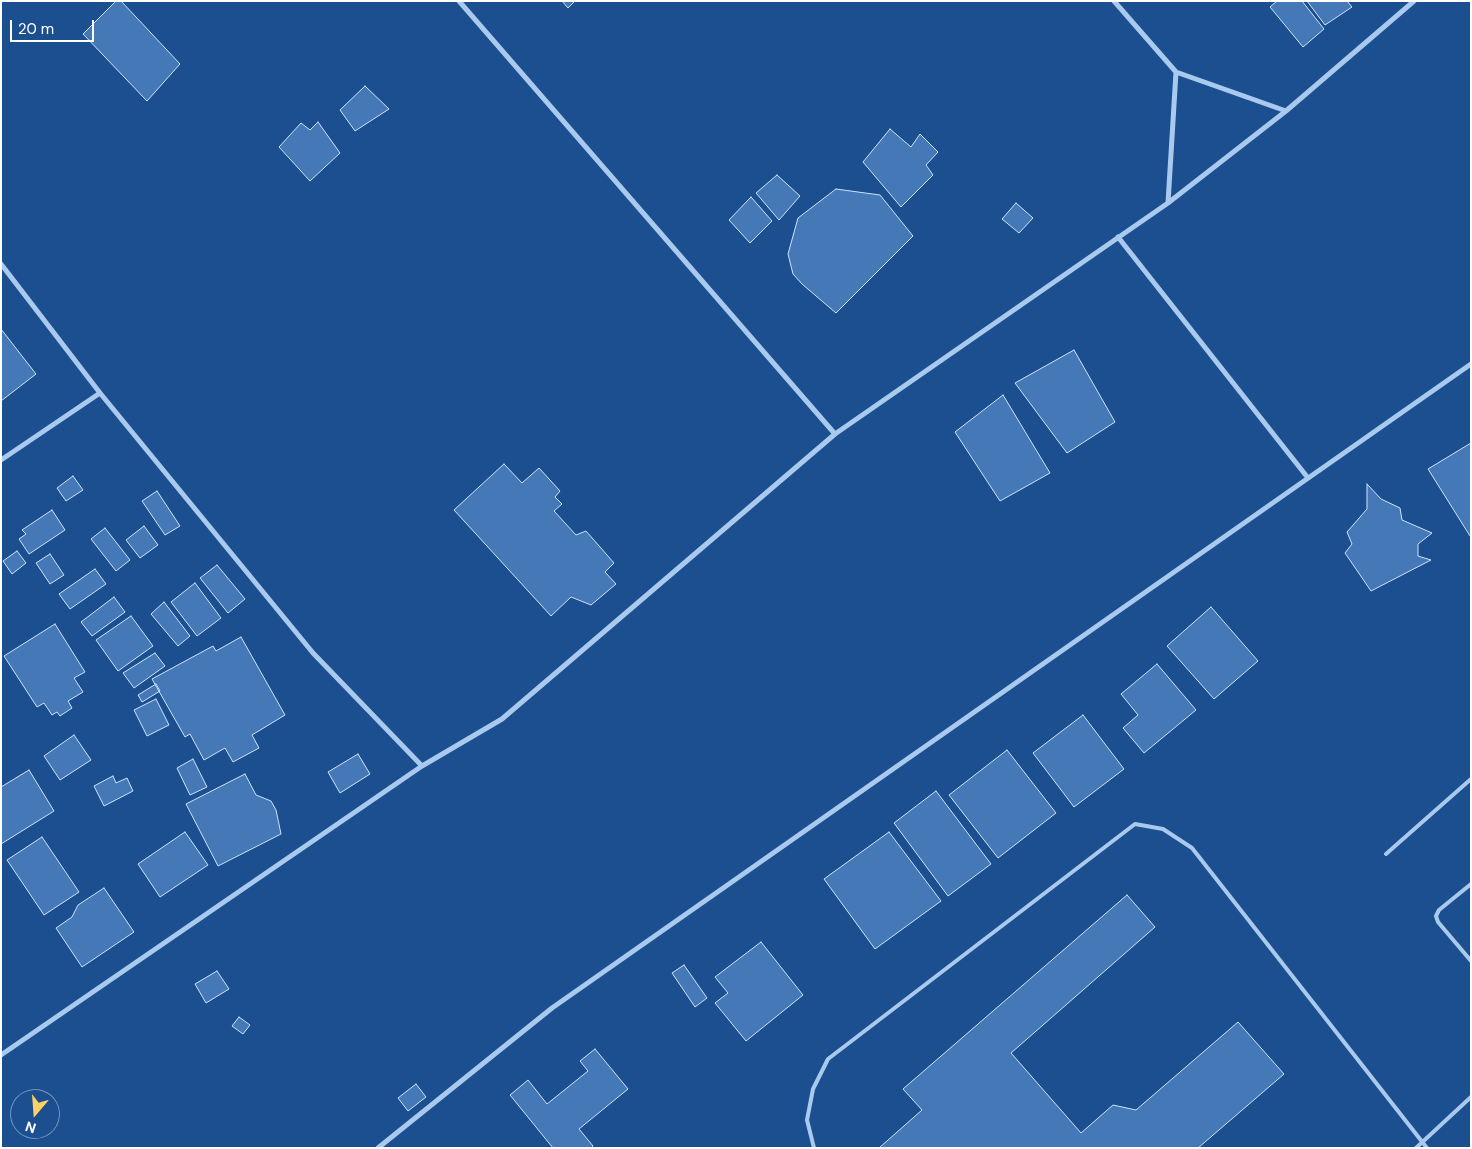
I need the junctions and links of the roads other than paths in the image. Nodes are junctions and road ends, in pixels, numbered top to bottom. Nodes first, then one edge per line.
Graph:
1 (459, 1) edge
2 (1114, 1) edge
3 (1414, 1) edge
4 (1176, 72) junction
5 (1286, 111) junction
6 (1168, 203) junction
7 (1118, 237) junction
8 (1, 264) edge
9 (1471, 364) edge
10 (100, 393) junction
11 (835, 434) junction
12 (1, 460) edge
13 (1308, 478) junction
14 (422, 766) junction
15 (1471, 779) edge
16 (1386, 854) dead end
17 (1471, 884) edge
18 (1471, 961) edge
19 (1, 1055) edge
20 (1471, 1097) edge
21 (1422, 1142) junction
22 (378, 1148) edge
23 (814, 1148) edge
24 (1416, 1148) edge
25 (1427, 1148) edge

1 - 11 street
2 - 4 street
3 - 5 street
4 - 5 street
4 - 6 street
5 - 6 street
6 - 7 street
7 - 11 street
7 - 13 street
8 - 10 street
9 - 13 street
10 - 12 street
10 - 14 street
11 - 14 street
13 - 22 street
14 - 19 street
15 - 16 lane
17 - 18 lane
20 - 21 lane
21 - 23 lane
21 - 24 lane
21 - 25 lane

